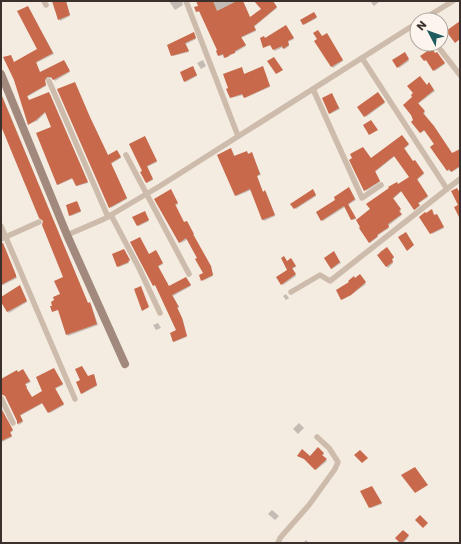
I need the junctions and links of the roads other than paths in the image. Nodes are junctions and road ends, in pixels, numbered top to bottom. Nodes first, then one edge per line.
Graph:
1 (186, 1) edge
2 (453, 1) edge
3 (435, 12) edge
4 (409, 28) edge
5 (442, 52) edge
6 (362, 58) junction
7 (1, 74) edge
8 (460, 75) edge
9 (49, 81) dead end
10 (313, 89) junction
11 (238, 136) junction
12 (126, 155) dead end
13 (460, 179) edge
14 (380, 185) dead end
15 (447, 188) junction
16 (146, 194) junction
17 (109, 216) junction
18 (39, 222) dead end
19 (1, 226) edge
20 (67, 235) junction
21 (3, 237) edge
22 (189, 274) dead end
23 (291, 292) dead end
24 (160, 313) dead end
25 (125, 364) dead end
26 (1, 398) edge
27 (75, 399) dead end
28 (13, 423) dead end
29 (317, 437) dead end
30 (278, 543) edge

1 - 11 street
2 - 3 street
4 - 6 street
5 - 8 street
6 - 10 street
6 - 15 street
7 - 20 street
9 - 17 street
10 - 11 street
10 - 14 street
11 - 16 street
12 - 16 street
13 - 15 street
15 - 23 street
16 - 17 street
16 - 22 street
17 - 20 street
17 - 24 street
18 - 21 street
19 - 21 street
20 - 25 street
21 - 27 street
26 - 28 street
29 - 30 street

